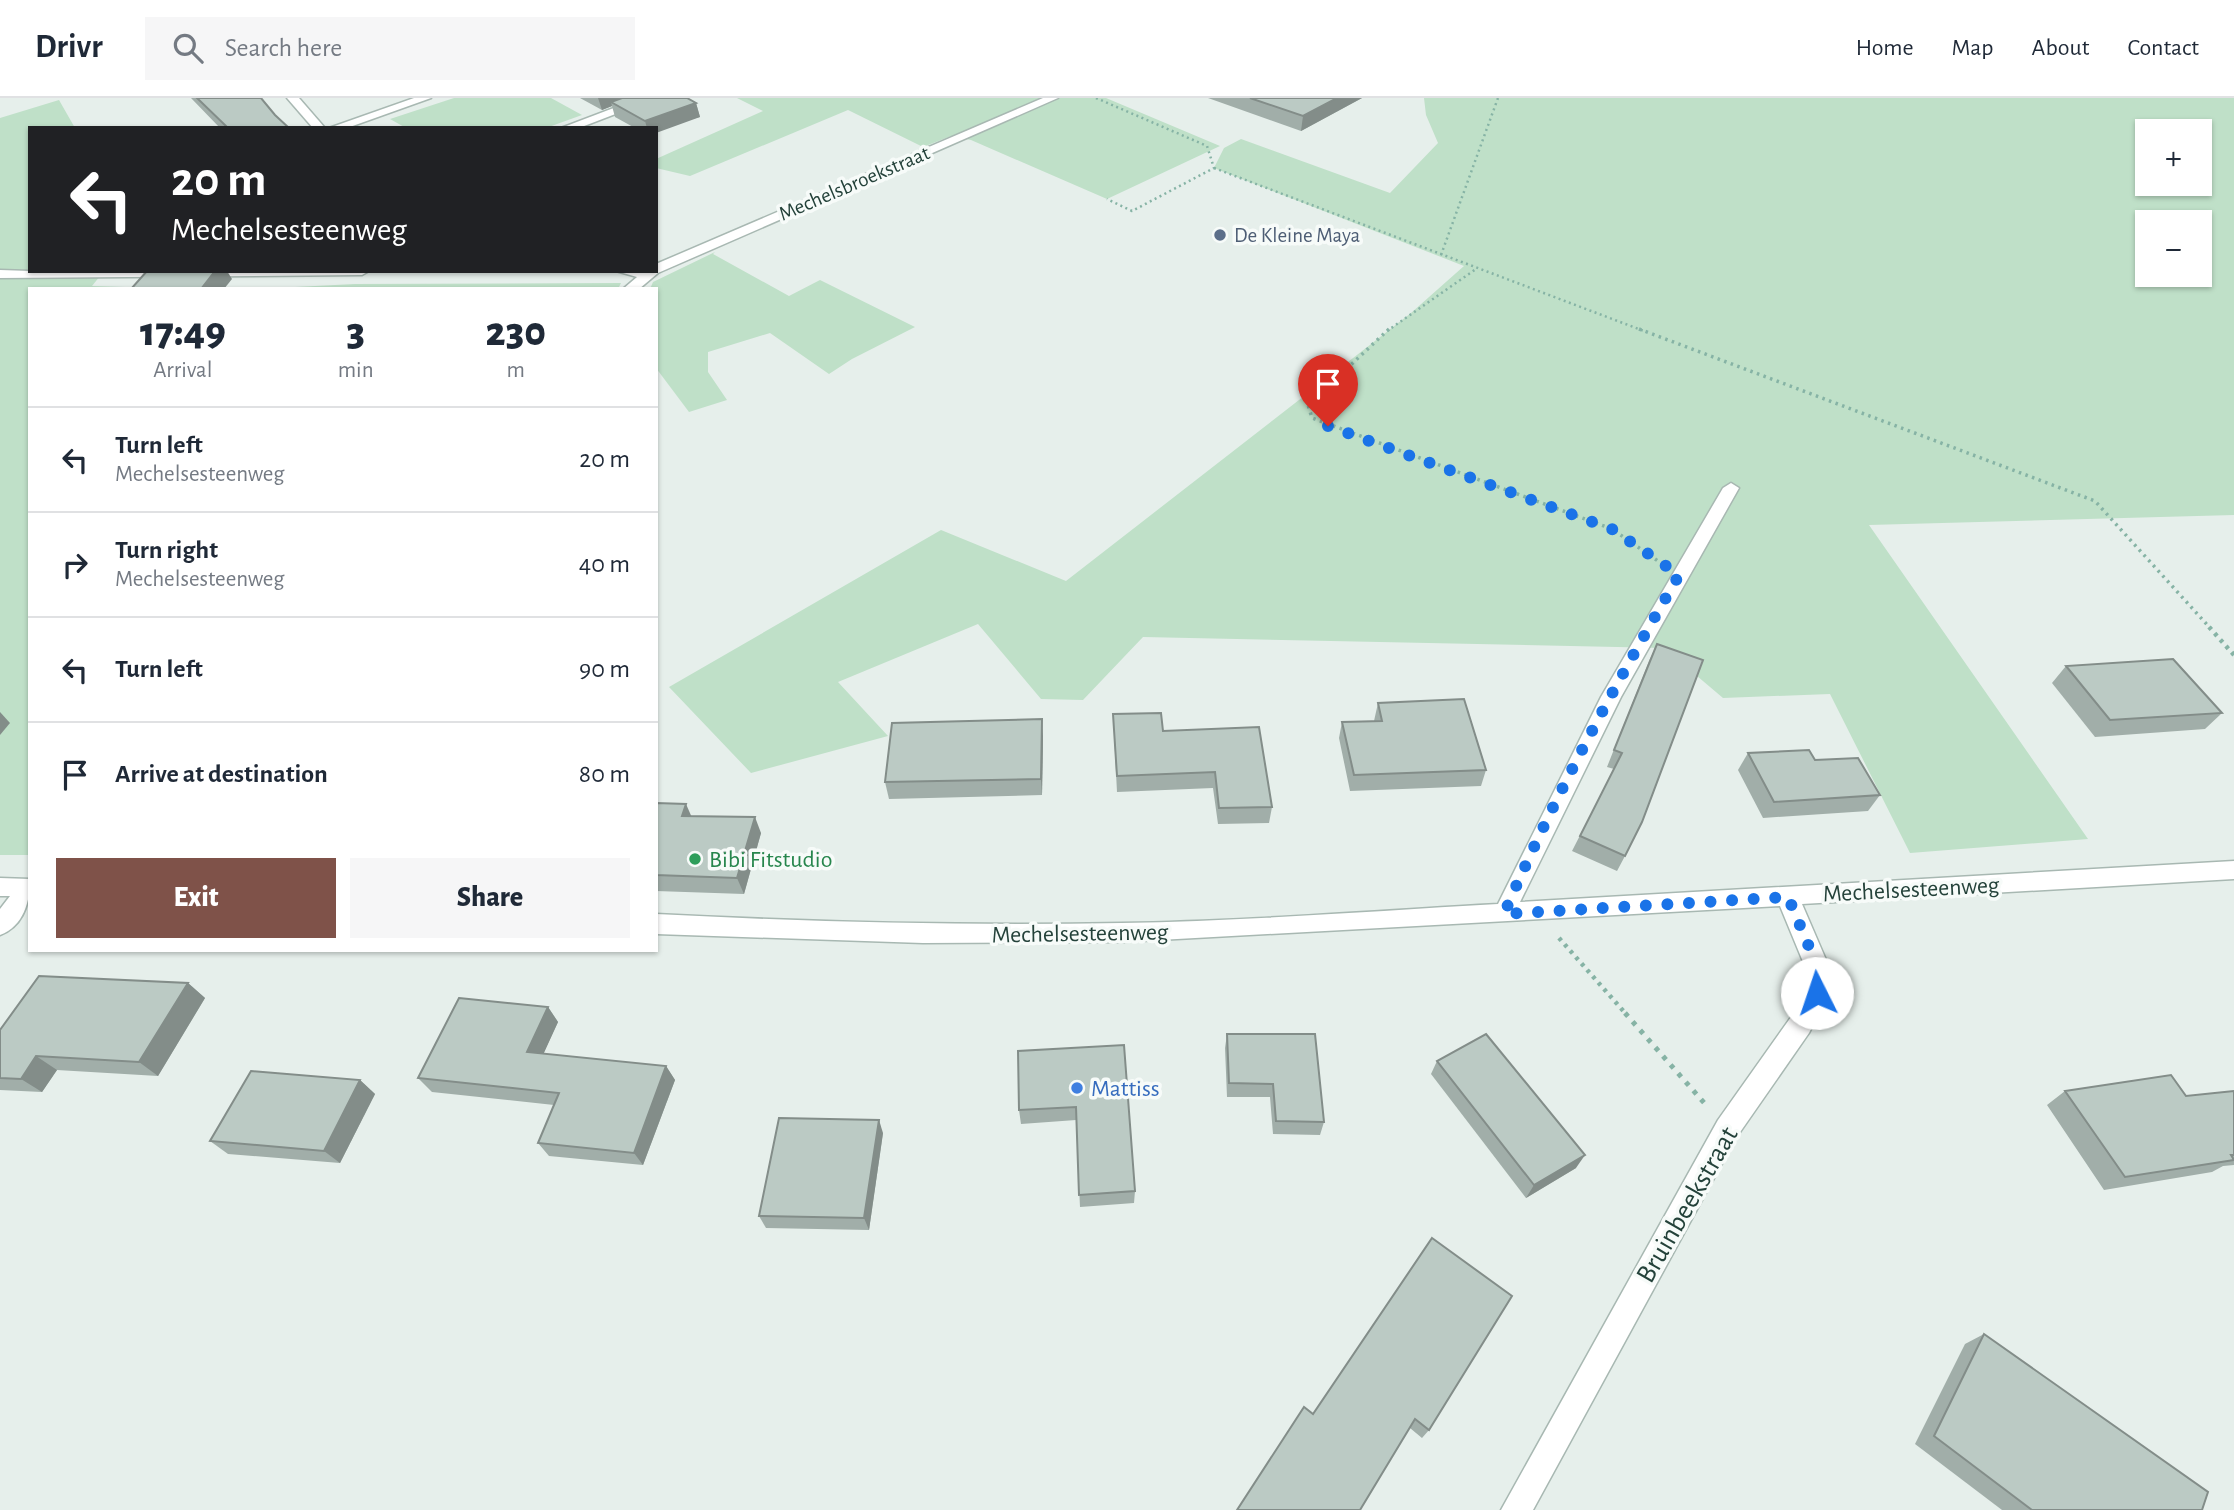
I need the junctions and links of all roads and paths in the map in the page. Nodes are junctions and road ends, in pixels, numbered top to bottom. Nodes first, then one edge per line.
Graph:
1 (293, 98) edge
2 (425, 98) edge
3 (651, 98) edge
4 (1052, 98) edge
5 (1096, 98) edge
6 (1498, 98) edge
7 (317, 126) edge
8 (341, 126) edge
9 (573, 126) edge
10 (1214, 169) junction
11 (1107, 199) dead end
12 (1441, 255) junction
13 (658, 268) edge
14 (1477, 269) junction
15 (121, 273) edge
16 (650, 273) edge
17 (0, 274) edge
18 (632, 287) edge
19 (1731, 488) dead end
20 (1679, 575) junction
21 (2234, 655) edge
22 (2234, 870) edge
23 (0, 887) edge
24 (28, 888) edge
25 (28, 890) edge
26 (1788, 897) junction
27 (1536, 912) junction
28 (1504, 914) junction
29 (0, 925) edge
30 (658, 925) edge
31 (1727, 1129) junction
32 (1516, 1510) edge

1 - 7 street
2 - 8 street
3 - 9 street
4 - 13 street, Mechelsbroekstraat
5 - 10 path
6 - 12 path
10 - 11 path
10 - 12 path
12 - 14 path
14 - 20 path
14 - 21 path
15 - 17 street
16 - 18 street
19 - 20 street
20 - 28 street
22 - 26 street, Mechelsesteenweg
23 - 24 street
25 - 29 street
26 - 27 street, Mechelsesteenweg
26 - 31 street, Bruinbeekstraat
27 - 28 street, Mechelsesteenweg
27 - 31 path
28 - 30 street, Mechelsesteenweg
31 - 32 street, Bruinbeekstraat

